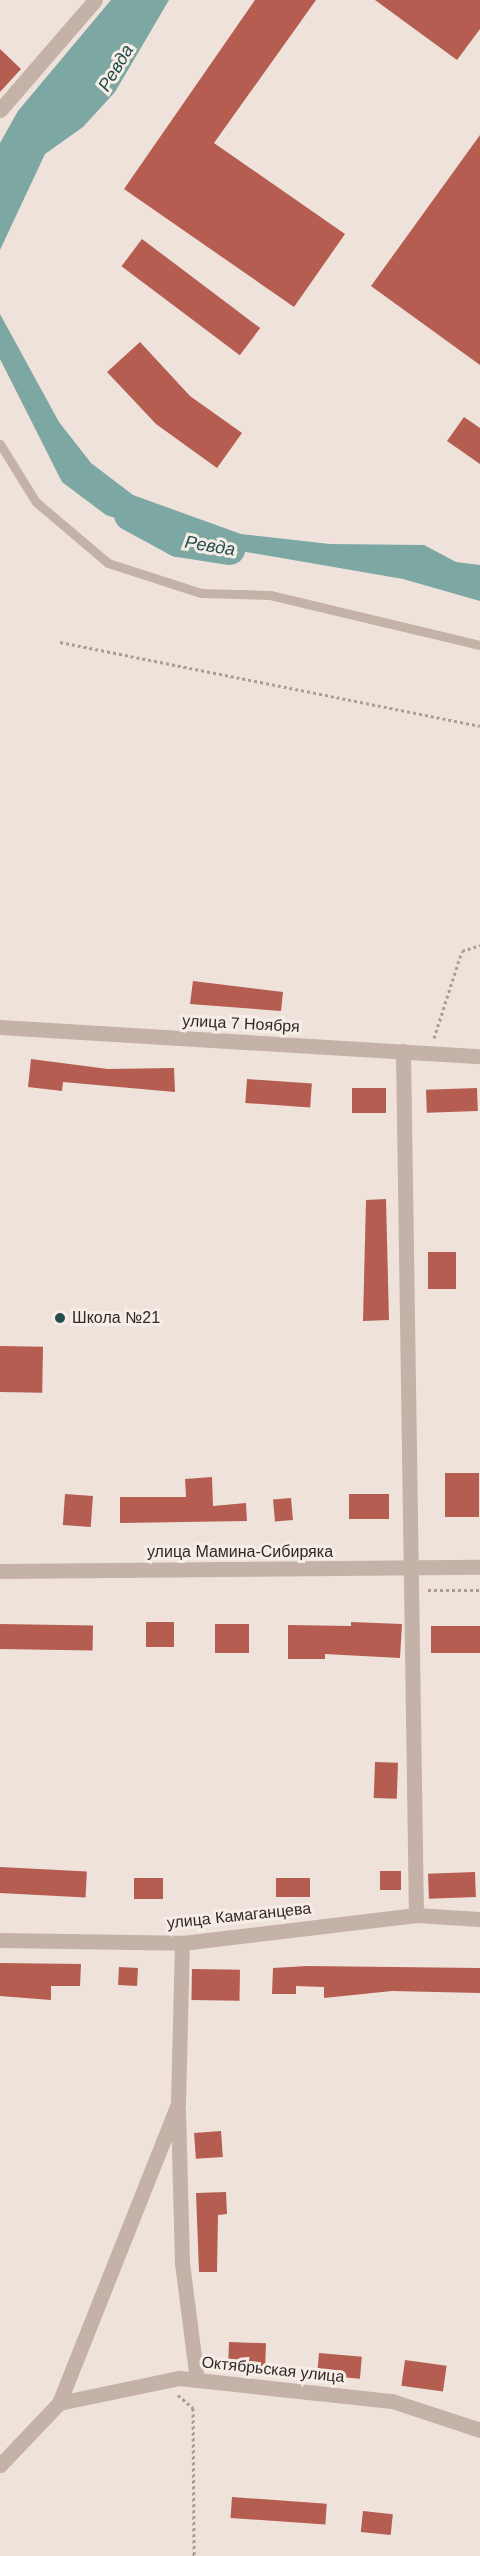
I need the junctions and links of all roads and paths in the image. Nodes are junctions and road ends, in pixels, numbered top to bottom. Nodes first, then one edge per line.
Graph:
1 (95, 0) edge
2 (0, 110) edge
3 (0, 444) edge
4 (60, 642) dead end
5 (480, 645) edge
6 (480, 726) edge
7 (480, 945) edge
8 (0, 1027) edge
9 (403, 1052) junction
10 (427, 1053) junction
11 (480, 1056) edge
12 (480, 1567) edge
13 (409, 1569) junction
14 (0, 1571) edge
15 (410, 1590) junction
16 (480, 1590) edge
17 (416, 1915) junction
18 (480, 1919) edge
19 (0, 1940) edge
20 (182, 1943) junction
21 (178, 2104) junction
22 (197, 2380) junction
23 (160, 2381) junction
24 (59, 2403) junction
25 (480, 2430) edge
26 (0, 2465) edge
27 (194, 2556) edge

1 - 2 street
3 - 5 lane
4 - 6 path
7 - 10 path
8 - 9 street, улица 7 Ноября
9 - 10 street, улица 7 Ноября
9 - 13 street
10 - 11 street, улица 7 Ноября
12 - 13 street, улица Мамина-Сибиряка
13 - 14 street, улица Мамина-Сибиряка
13 - 15 street
15 - 16 path
15 - 17 street
17 - 18 street, улица Камаганцева
17 - 20 street, улица Камаганцева
19 - 20 street, улица Камаганцева
20 - 21 street
21 - 22 street
21 - 24 street
22 - 23 street, Октябрьская улица
22 - 25 street, Октябрьская улица
23 - 24 street, Октябрьская улица
23 - 27 path
24 - 26 street

